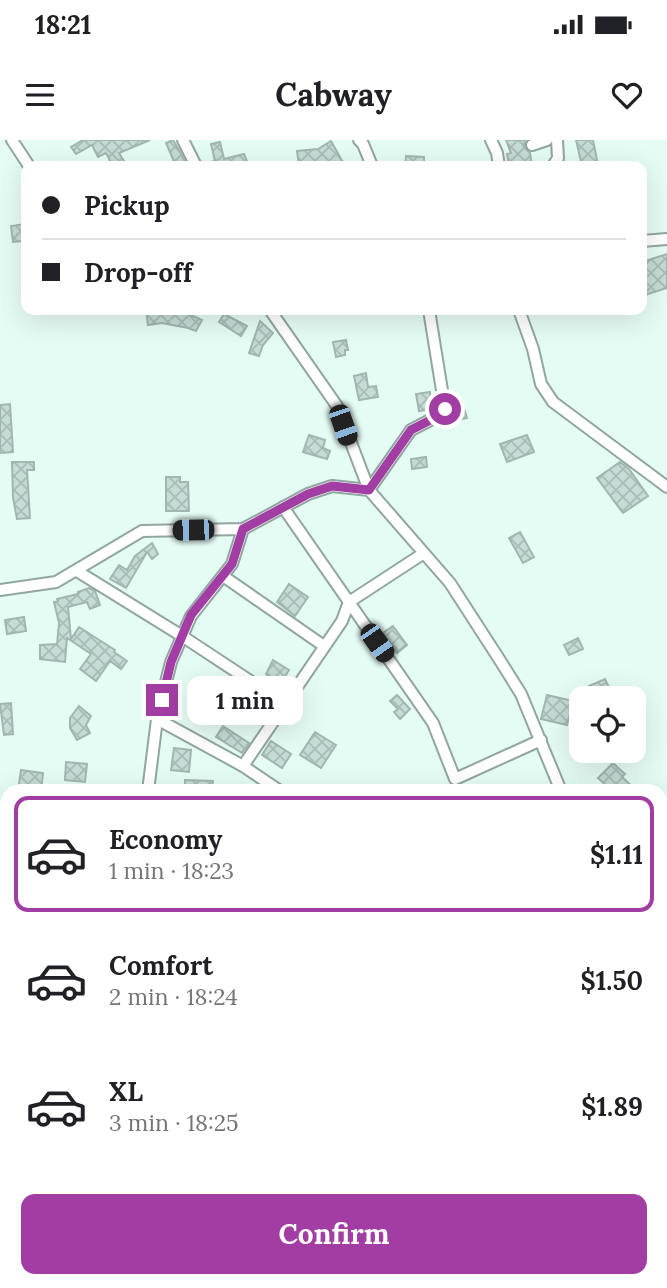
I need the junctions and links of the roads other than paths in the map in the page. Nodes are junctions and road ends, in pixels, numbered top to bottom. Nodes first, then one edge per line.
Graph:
1 (12, 140) edge
2 (183, 140) edge
3 (359, 140) edge
4 (491, 140) edge
5 (547, 140) edge
6 (557, 140) edge
7 (532, 145) dead end
8 (26, 161) edge
9 (193, 161) edge
10 (370, 161) edge
11 (497, 161) edge
12 (556, 161) edge
13 (667, 239) edge
14 (647, 241) edge
15 (273, 315) edge
16 (430, 315) edge
17 (521, 315) edge
18 (667, 487) edge
19 (369, 490) junction
20 (284, 507) junction
21 (243, 529) junction
22 (424, 553) junction
23 (77, 571) junction
24 (223, 576) junction
25 (0, 590) edge
26 (349, 602) junction
27 (182, 636) junction
28 (324, 646) junction
29 (285, 704) junction
30 (157, 719) junction
31 (541, 740) junction
32 (243, 766) junction
33 (149, 784) edge
34 (262, 784) edge
35 (558, 784) edge

1 - 8 street
2 - 9 street
3 - 10 street
4 - 11 street
5 - 7 street
6 - 12 street
13 - 14 street
15 - 19 street
16 - 19 street
17 - 18 street
19 - 20 street
19 - 22 street
20 - 21 street
20 - 26 street
21 - 23 street
21 - 24 street
22 - 26 street
22 - 31 street
23 - 25 street
23 - 27 street
24 - 27 street
24 - 28 street
26 - 28 street
26 - 31 street
27 - 29 street
27 - 30 street
28 - 29 street
29 - 32 street
30 - 32 street
30 - 33 street
31 - 35 street
32 - 34 street

